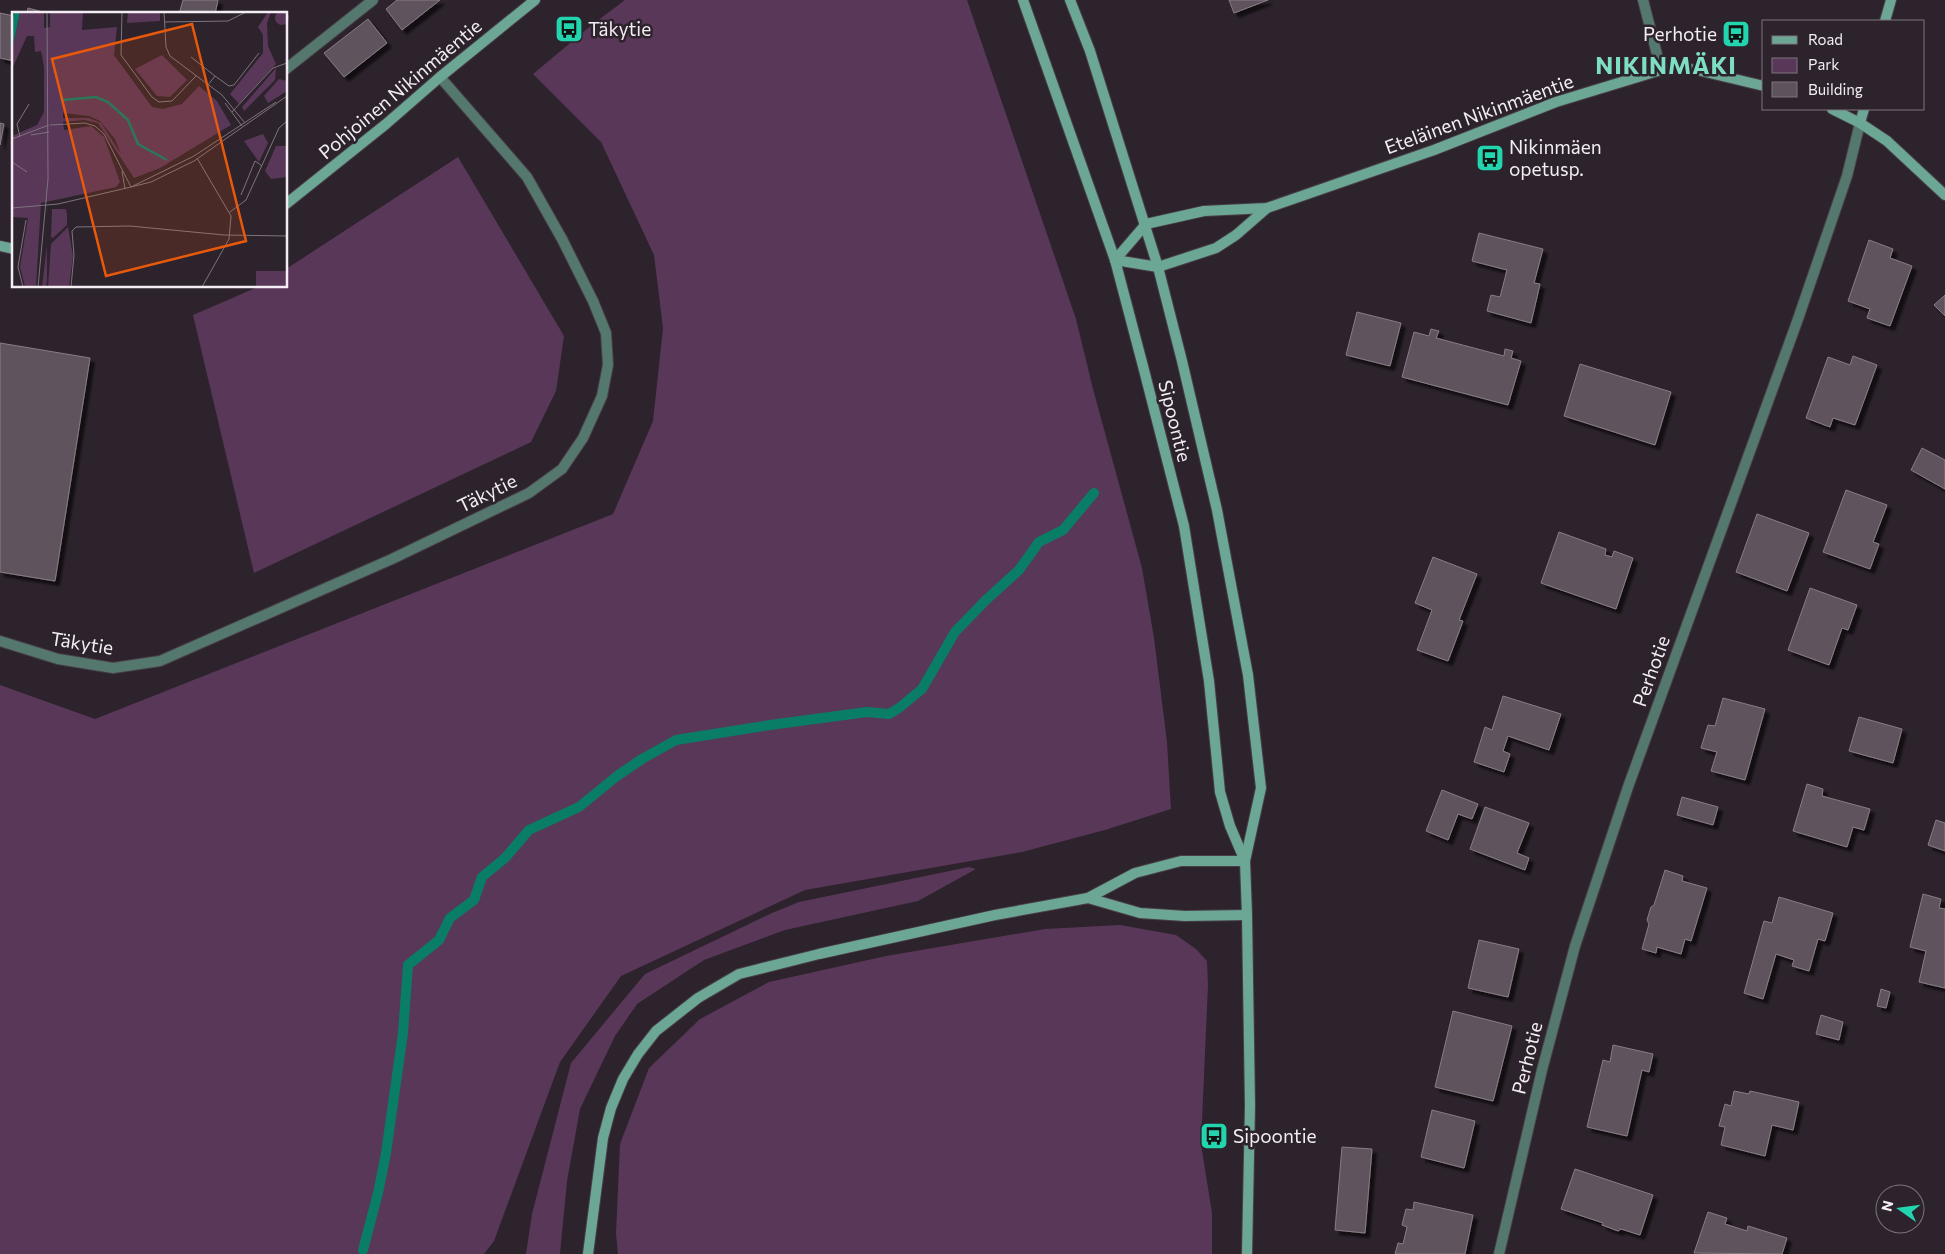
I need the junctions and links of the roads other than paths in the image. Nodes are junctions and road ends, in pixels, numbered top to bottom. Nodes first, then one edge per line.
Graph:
1 (373, 0) edge
2 (536, 0) edge
3 (1023, 0) edge
4 (1070, 0) edge
5 (1643, 0) edge
6 (1891, 0) edge
7 (1885, 20) edge
8 (288, 66) edge
9 (1661, 70) junction
10 (440, 77) junction
11 (1762, 86) edge
12 (1834, 110) edge
13 (1864, 110) edge
14 (1860, 123) junction
15 (1945, 195) edge
16 (288, 202) edge
17 (1267, 208) junction
18 (1146, 224) junction
19 (1115, 260) junction
20 (1158, 267) junction
21 (0, 641) edge
22 (1245, 861) junction
23 (1088, 898) junction
24 (1247, 915) junction
25 (588, 1254) edge
26 (1247, 1254) edge
27 (1500, 1254) edge

1 - 8 street
2 - 10 street, Pohjoinen Nikinmäentie
3 - 19 street, Sipoontie
4 - 18 street, Sipoontie
5 - 9 street
6 - 7 street
9 - 11 street, Eteläinen Nikinmäentie
9 - 17 street, Eteläinen Nikinmäentie
10 - 16 street, Pohjoinen Nikinmäentie
10 - 21 street, Täkytie
12 - 14 street
13 - 14 street, Perhotie
14 - 15 street
14 - 27 street, Perhotie
17 - 18 street, Eteläinen Nikinmäentie
17 - 20 street, Eteläinen Nikinmäentie
18 - 19 street
18 - 20 street, Sipoontie
19 - 20 street, Eteläinen Nikinmäentie
19 - 22 street, Sipoontie
20 - 22 street, Sipoontie
22 - 23 street
22 - 24 street, Sipoontie
23 - 24 street
23 - 25 street
24 - 26 street, Sipoontie

